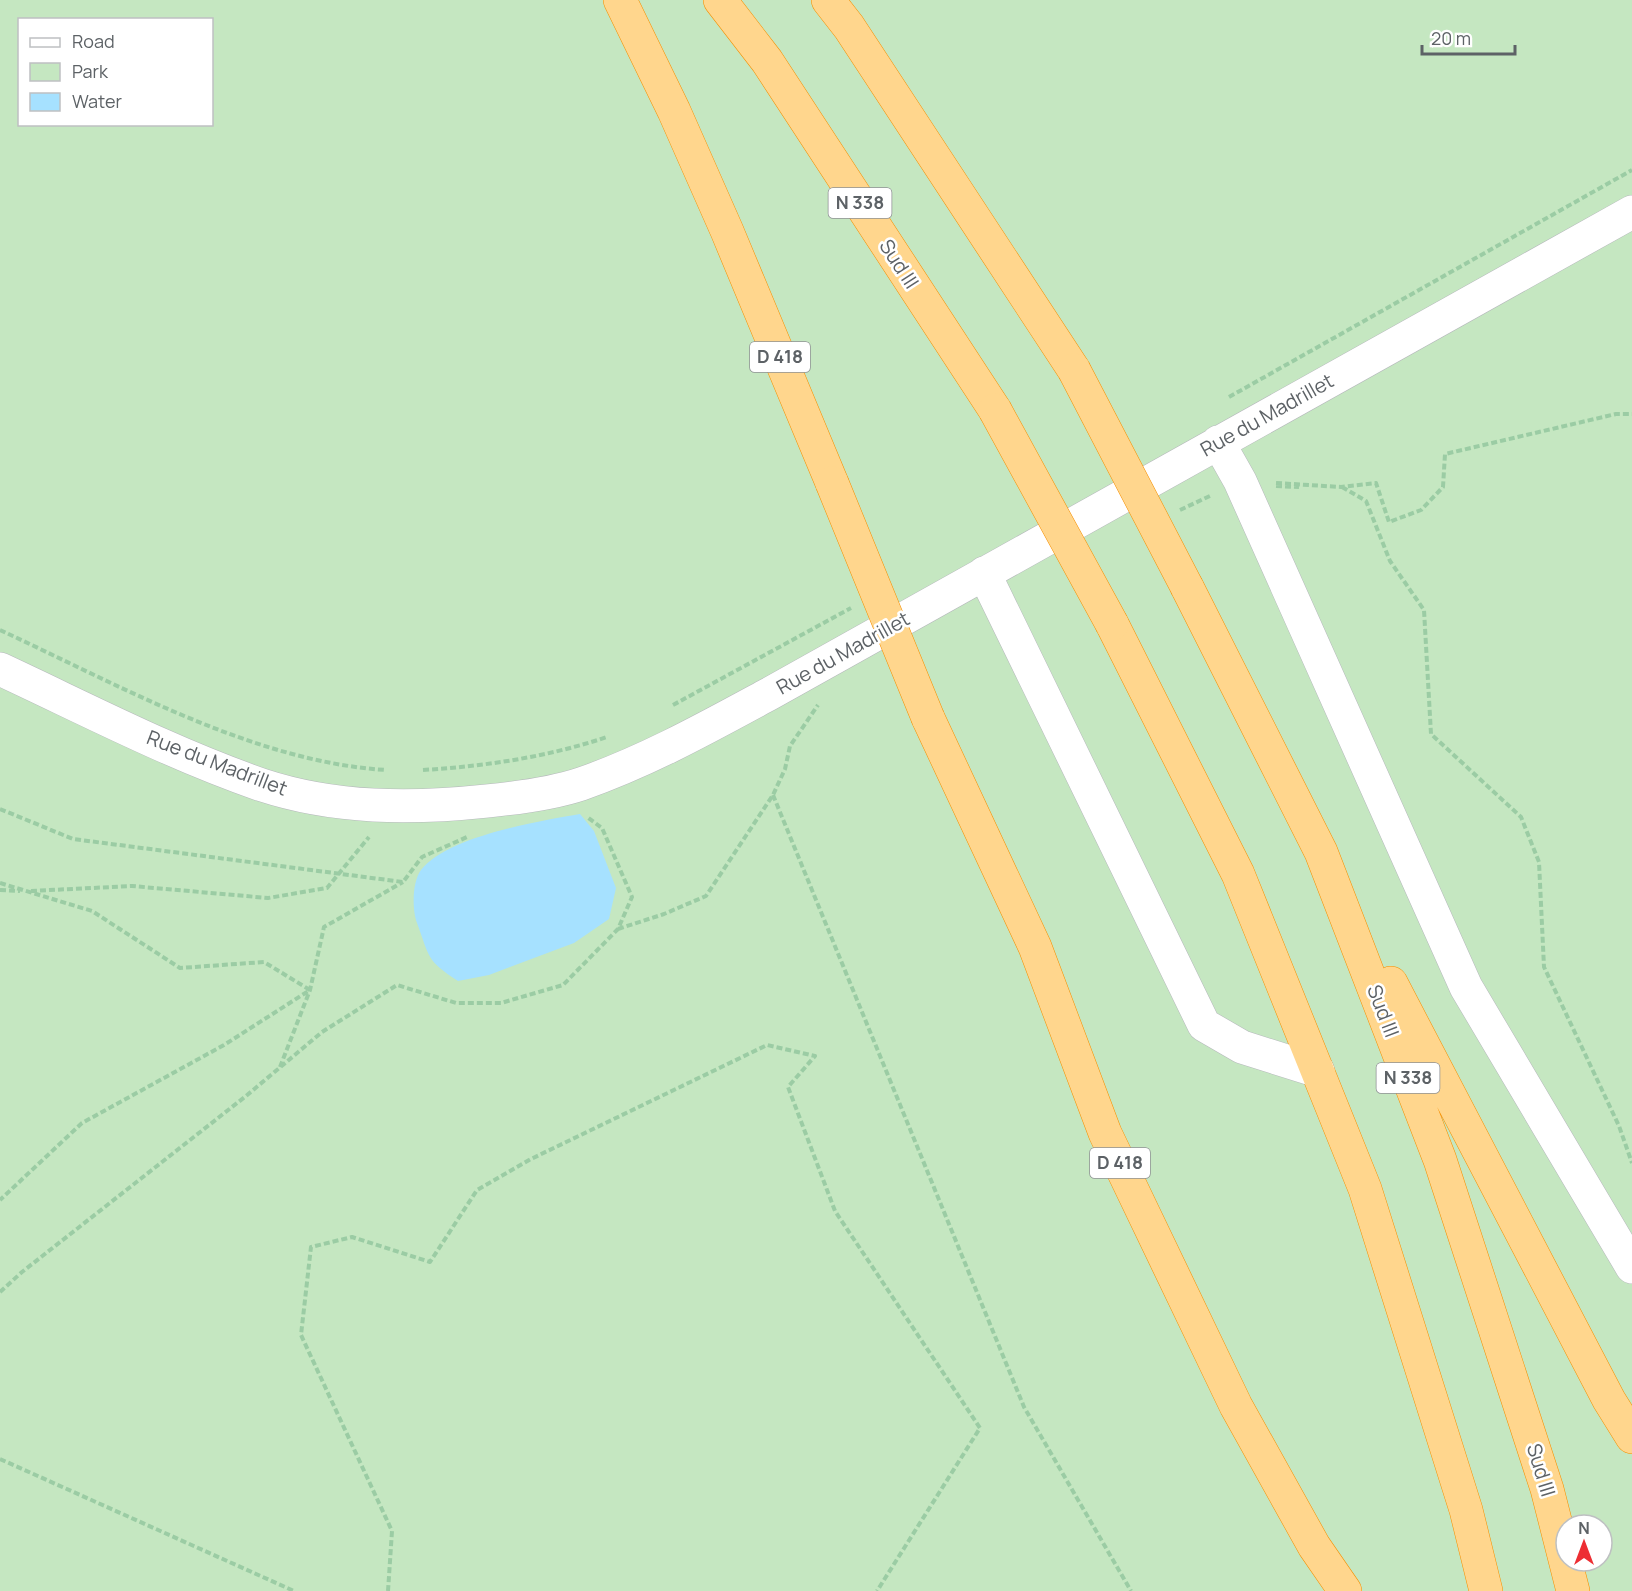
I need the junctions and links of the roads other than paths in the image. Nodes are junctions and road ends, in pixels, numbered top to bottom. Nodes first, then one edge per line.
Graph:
1 (620, 0) edge
2 (720, 0) edge
3 (828, 0) edge
4 (1632, 212) edge
5 (1218, 442) junction
6 (984, 573) junction
7 (0, 669) edge
8 (1321, 852) junction
9 (1318, 1071) junction
10 (1632, 1267) edge
11 (1632, 1437) edge
12 (1345, 1591) edge
13 (1486, 1591) edge
14 (1573, 1591) edge

1 - 12 highway, D 418, bridge
2 - 9 highway, Sud III / N 338, bridge
3 - 8 highway, Sud III / N 338, bridge
4 - 5 street, Rue du Madrillet
5 - 6 street, Rue du Madrillet
5 - 10 street
6 - 7 street, Rue du Madrillet
6 - 9 street
8 - 11 highway
8 - 14 highway, Sud III / N 338
9 - 13 highway

